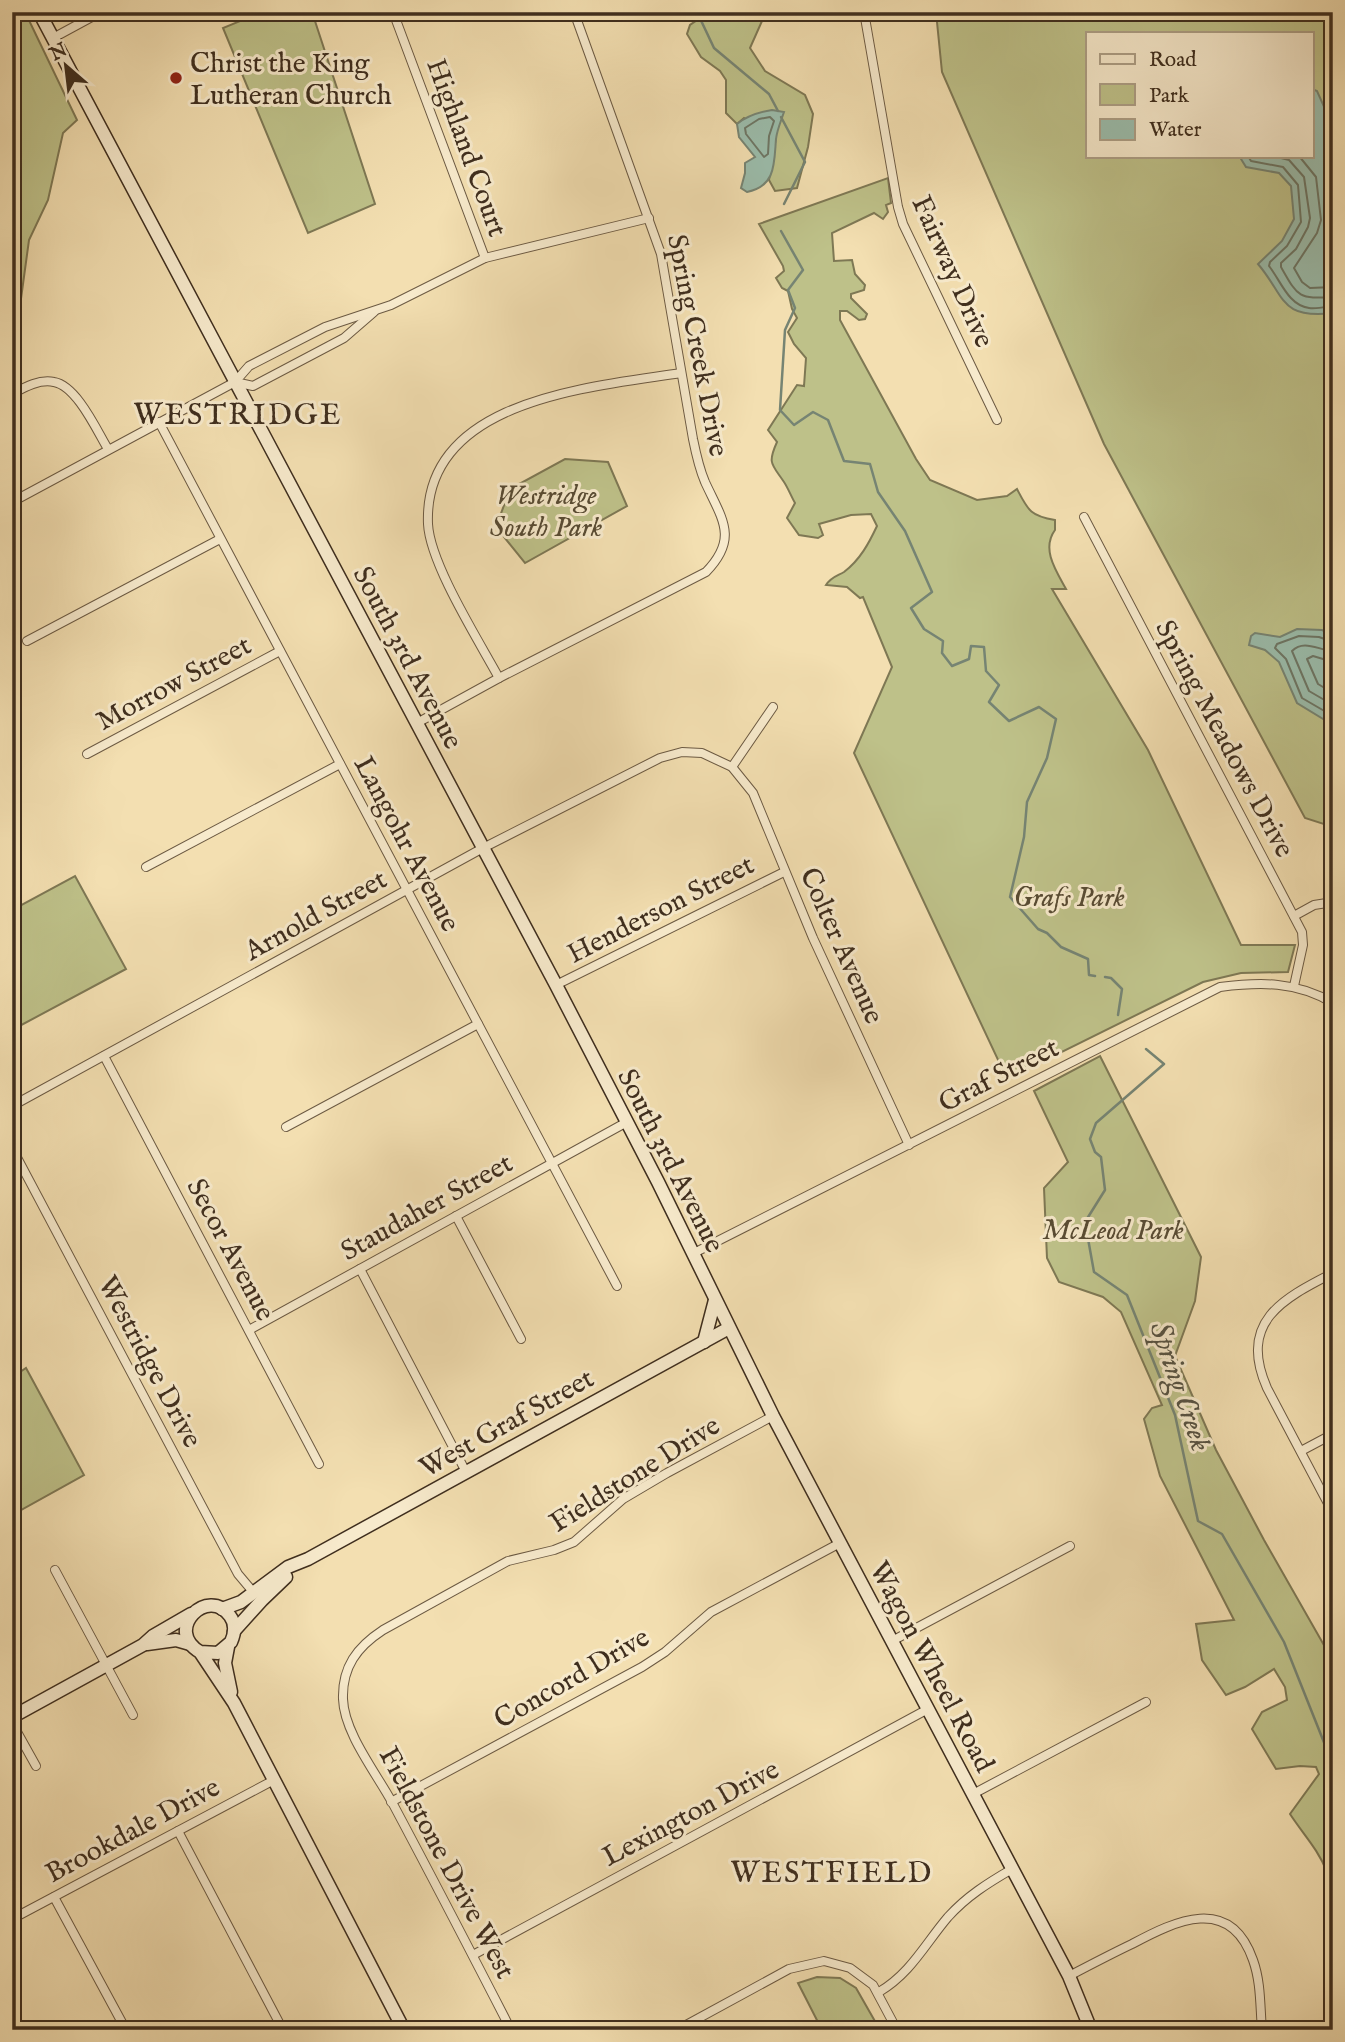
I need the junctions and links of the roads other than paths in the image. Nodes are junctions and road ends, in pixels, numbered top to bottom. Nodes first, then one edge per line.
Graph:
1 (39, 12) edge
2 (101, 12) edge
3 (393, 12) edge
4 (574, 12) edge
5 (864, 12) edge
6 (53, 38) junction
7 (649, 218) junction
8 (485, 258) junction
9 (376, 310) junction
10 (681, 373) junction
11 (235, 382) junction
12 (12, 394) edge
13 (997, 420) dead end
14 (159, 422) junction
15 (108, 449) junction
16 (12, 502) edge
17 (1084, 517) dead end
18 (220, 539) junction
19 (27, 641) dead end
20 (280, 651) junction
21 (499, 678) junction
22 (774, 707) dead end
23 (417, 723) junction
24 (87, 754) dead end
25 (340, 764) junction
26 (732, 767) junction
27 (483, 848) junction
28 (146, 867) dead end
29 (784, 872) junction
30 (407, 890) junction
31 (1333, 902) edge
32 (1294, 916) junction
33 (556, 985) junction
34 (1294, 986) junction
35 (1333, 1003) edge
36 (478, 1024) junction
37 (104, 1056) junction
38 (12, 1106) edge
39 (627, 1122) junction
40 (286, 1127) dead end
41 (909, 1145) junction
42 (12, 1148) edge
43 (551, 1163) junction
44 (456, 1216) junction
45 (692, 1254) junction
46 (360, 1269) junction
47 (1333, 1273) edge
48 (617, 1286) dead end
49 (715, 1300) junction
50 (729, 1328) junction
51 (249, 1330) junction
52 (520, 1339) dead end
53 (704, 1342) junction
54 (773, 1416) junction
55 (1333, 1434) edge
56 (1301, 1451) junction
57 (318, 1464) dead end
58 (466, 1472) junction
59 (1333, 1513) edge
60 (840, 1543) junction
61 (1070, 1546) dead end
62 (307, 1559) junction
63 (55, 1570) dead end
64 (254, 1593) junction
65 (222, 1609) junction
66 (192, 1614) junction
67 (234, 1631) junction
68 (892, 1640) junction
69 (143, 1645) junction
70 (228, 1647) junction
71 (195, 1648) junction
72 (106, 1665) junction
73 (1146, 1702) dead end
74 (234, 1703) junction
75 (928, 1709) junction
76 (133, 1715) dead end
77 (345, 1715) joint
78 (12, 1717) edge
79 (12, 1723) edge
80 (36, 1766) dead end
81 (274, 1780) junction
82 (973, 1794) junction
83 (391, 1802) junction
84 (177, 1831) junction
85 (1012, 1869) junction
86 (54, 1896) junction
87 (12, 1919) edge
88 (473, 1955) junction
89 (1069, 1976) junction
90 (879, 1992) junction
91 (126, 2030) edge
92 (283, 2030) edge
93 (404, 2030) edge
94 (511, 2030) edge
95 (677, 2030) edge
96 (897, 2030) edge
97 (1091, 2030) edge
98 (1262, 2030) edge

1 - 6 main road, South 3rd Avenue
2 - 6 street
3 - 8 street, Highland Court
4 - 7 street, Spring Creek Drive
5 - 13 street, Fairway Drive
6 - 11 main road, South 3rd Avenue
7 - 8 street
7 - 10 street, Spring Creek Drive
8 - 9 street
9 - 11 street
9 - 11 street
10 - 21 street, Spring Creek Drive
10 - 21 street
11 - 14 street
11 - 23 main road, South 3rd Avenue
12 - 15 street
14 - 15 street
14 - 18 street, Langohr Avenue
15 - 16 street
17 - 32 street, Spring Meadows Drive
18 - 19 street
18 - 20 street, Langohr Avenue
20 - 24 street, Morrow Street
20 - 25 street, Langohr Avenue
21 - 23 street, Spring Creek Drive
22 - 26 street
23 - 27 main road, South 3rd Avenue
25 - 28 street
25 - 30 street, Langohr Avenue
26 - 27 street, Arnold Street
26 - 29 street, Colter Avenue
27 - 30 street, Arnold Street
27 - 33 main road, South 3rd Avenue
29 - 33 street, Henderson Street
29 - 41 street, Colter Avenue
30 - 36 street, Langohr Avenue
30 - 37 street, Arnold Street
31 - 32 street
32 - 34 street, Spring Meadows Drive
33 - 39 main road, South 3rd Avenue
34 - 35 street, Graf Street
34 - 41 street, Graf Street
36 - 40 street
36 - 43 street, Langohr Avenue
37 - 38 street, Arnold Street
37 - 51 street, Secor Avenue
39 - 43 street, Staudaher Street
39 - 45 main road, South 3rd Avenue
41 - 45 street, Graf Street
42 - 64 street, Westridge Drive
43 - 44 street, Staudaher Street
43 - 48 street, Langohr Avenue
44 - 46 street, Staudaher Street
44 - 52 street
45 - 49 main road, South 3rd Avenue
46 - 51 street, Staudaher Street
46 - 58 street
47 - 56 street
49 - 50 main road, South 3rd Avenue
49 - 53 main road
50 - 53 main road, West Graf Street
50 - 54 main road, Wagon Wheel Road
51 - 57 street, Secor Avenue
53 - 58 main road, West Graf Street
54 - 60 main road, Wagon Wheel Road
54 - 77 street, Fieldstone Drive
55 - 56 street
56 - 59 street
58 - 62 main road, West Graf Street
60 - 68 main road, Wagon Wheel Road
60 - 83 street, Concord Drive
61 - 68 street
62 - 64 main road, West Graf Street
62 - 67 main road, West Graf Street
63 - 72 street
64 - 65 main road, West Graf Street
65 - 66 main road
65 - 67 main road
66 - 69 main road
66 - 71 main road
67 - 70 main road
68 - 75 main road, Wagon Wheel Road
69 - 71 main road
69 - 72 main road
70 - 71 main road
70 - 74 main road
71 - 74 main road
72 - 76 street
72 - 78 main road
73 - 82 street
74 - 81 main road
75 - 82 main road, Wagon Wheel Road
75 - 88 street, Lexington Drive
77 - 83 street, Fieldstone Drive West
79 - 80 street
81 - 84 street, Brookdale Drive
81 - 93 main road
82 - 85 main road, Wagon Wheel Road
83 - 88 street, Fieldstone Drive West
84 - 86 street, Brookdale Drive
84 - 92 street
85 - 89 main road, Wagon Wheel Road
85 - 90 street
86 - 87 street, Brookdale Drive
86 - 91 street
88 - 94 street, Fieldstone Drive West
89 - 97 main road, Wagon Wheel Road
89 - 98 street
90 - 95 street
90 - 96 street

